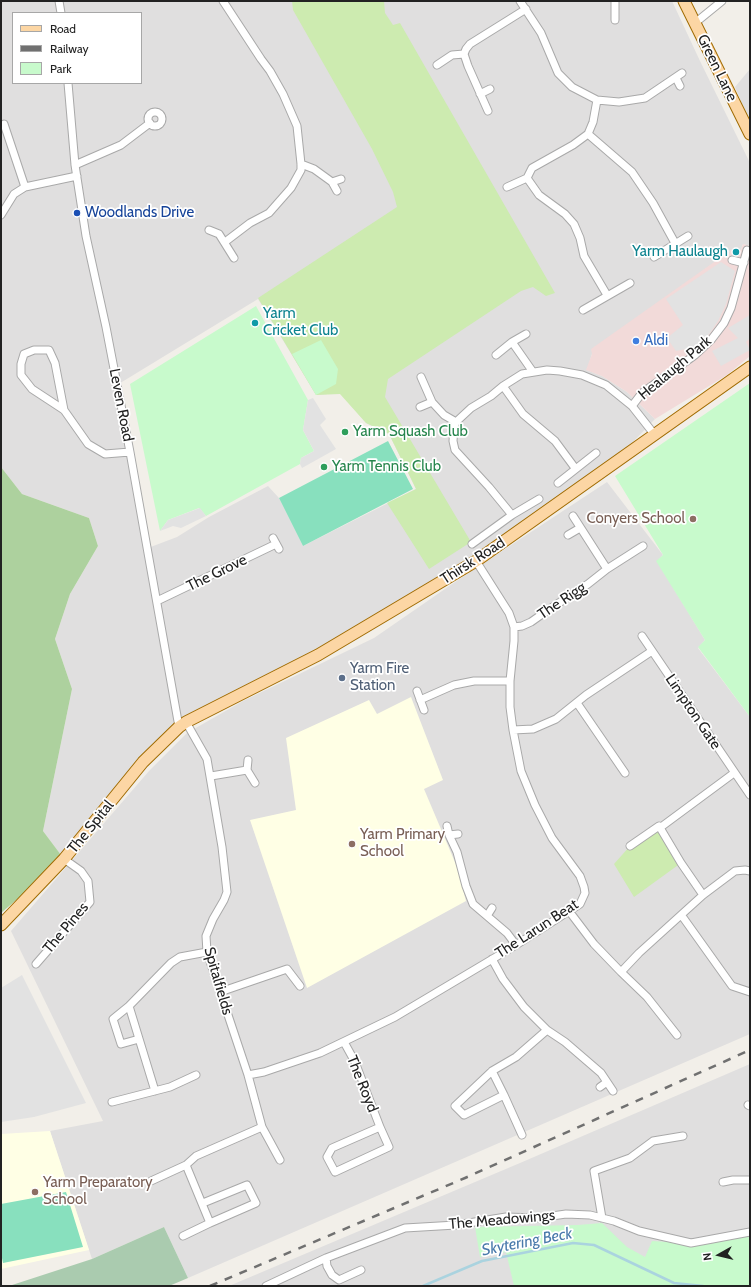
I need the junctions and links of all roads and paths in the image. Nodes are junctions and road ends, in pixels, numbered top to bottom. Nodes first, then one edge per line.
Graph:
1 (59, 1) edge
2 (223, 1) edge
3 (520, 1) edge
4 (615, 1) edge
5 (684, 1) edge
6 (722, 1) edge
7 (526, 9) junction
8 (61, 12) edge
9 (615, 20) dead end
10 (695, 24) junction
11 (464, 54) junction
12 (437, 65) dead end
13 (682, 74) dead end
14 (676, 78) junction
15 (68, 84) edge
16 (680, 86) dead end
17 (490, 89) dead end
18 (480, 94) junction
19 (597, 100) junction
20 (488, 111) dead end
21 (150, 123) dead end
22 (5, 124) edge
23 (588, 134) junction
24 (750, 134) edge
25 (301, 164) junction
26 (75, 165) junction
27 (77, 176) junction
28 (527, 178) junction
29 (341, 179) dead end
30 (332, 182) junction
31 (25, 187) junction
32 (507, 187) dead end
33 (338, 190) dead end
34 (1, 215) edge
35 (209, 230) dead end
36 (688, 236) dead end
37 (225, 242) junction
38 (675, 243) junction
39 (747, 250) dead end
40 (654, 257) dead end
41 (234, 258) dead end
42 (732, 260) dead end
43 (744, 264) junction
44 (630, 282) dead end
45 (607, 295) junction
46 (583, 310) dead end
47 (526, 334) dead end
48 (512, 342) junction
49 (496, 355) dead end
50 (750, 367) edge
51 (533, 372) junction
52 (421, 377) dead end
53 (503, 386) junction
54 (432, 402) junction
55 (632, 406) junction
56 (420, 408) dead end
57 (64, 410) junction
58 (456, 422) junction
59 (654, 434) junction
60 (130, 452) junction
61 (596, 452) dead end
62 (575, 468) junction
63 (558, 483) dead end
64 (539, 498) dead end
65 (512, 515) junction
66 (573, 516) dead end
67 (580, 528) junction
68 (568, 535) dead end
69 (276, 544) dead end
70 (472, 544) dead end
71 (643, 546) dead end
72 (476, 561) junction
73 (607, 569) junction
74 (157, 601) junction
75 (514, 627) junction
76 (642, 636) dead end
77 (652, 651) junction
78 (510, 681) junction
79 (417, 691) dead end
80 (420, 700) junction
81 (578, 703) junction
82 (424, 710) dead end
83 (182, 725) junction
84 (513, 730) junction
85 (248, 760) dead end
86 (247, 770) junction
87 (626, 772) dead end
88 (734, 773) junction
89 (210, 776) junction
90 (255, 783) dead end
91 (750, 795) edge
92 (447, 826) dead end
93 (658, 826) junction
94 (458, 834) dead end
95 (449, 835) junction
96 (630, 846) dead end
97 (64, 859) junction
98 (750, 871) edge
99 (703, 895) junction
100 (492, 908) dead end
101 (569, 911) junction
102 (487, 916) junction
103 (682, 916) junction
104 (1, 925) edge
105 (516, 945) junction
106 (207, 952) junction
107 (33, 954) dead end
108 (492, 959) junction
109 (621, 972) junction
110 (300, 986) dead end
111 (220, 992) junction
112 (750, 992) edge
113 (129, 1006) junction
114 (547, 1030) junction
115 (677, 1035) dead end
116 (139, 1039) junction
117 (344, 1042) junction
118 (492, 1072) junction
119 (196, 1075) dead end
120 (248, 1075) junction
121 (607, 1082) junction
122 (600, 1087) dead end
123 (155, 1091) junction
124 (613, 1091) dead end
125 (504, 1095) junction
126 (112, 1102) dead end
127 (262, 1127) junction
128 (380, 1127) junction
129 (522, 1135) dead end
130 (683, 1136) dead end
131 (280, 1160) dead end
132 (186, 1164) junction
133 (750, 1180) edge
134 (151, 1182) dead end
135 (724, 1182) dead end
136 (203, 1204) junction
137 (602, 1218) junction
138 (210, 1223) junction
139 (750, 1232) edge
140 (183, 1236) dead end
141 (326, 1258) junction
142 (360, 1270) dead end
143 (266, 1286) edge

1 - 8 street
2 - 25 street
3 - 7 street
4 - 9 street
5 - 10 main road, Green Lane
6 - 10 street
7 - 11 street
7 - 19 street
10 - 24 main road, Green Lane
11 - 12 street
11 - 18 street
13 - 14 street
14 - 16 street
14 - 19 street
15 - 26 street, Leven Road
17 - 18 street
18 - 20 street
19 - 23 street
21 - 26 street
22 - 31 street
23 - 28 street
23 - 38 street
25 - 30 street
25 - 37 street
26 - 27 street, Leven Road
27 - 31 street
27 - 60 street, Leven Road
28 - 32 street
28 - 45 street
29 - 30 street
30 - 33 street
31 - 34 street
35 - 37 street
36 - 38 street
37 - 41 street
38 - 40 street
39 - 43 street, Healaugh Park
42 - 43 street
43 - 55 street, Healaugh Park
44 - 45 street
45 - 46 street
47 - 48 street
48 - 49 street
48 - 51 street
50 - 59 main road, Thirsk Road
51 - 53 street
51 - 55 street
52 - 54 street
53 - 58 street
53 - 62 street
54 - 56 street
54 - 58 street
55 - 59 street
57 - 57 street
57 - 60 street
58 - 65 street
59 - 72 main road, Thirsk Road
60 - 74 street, Leven Road
61 - 62 street
62 - 63 street
64 - 65 street
65 - 70 street
66 - 67 street
67 - 68 street
67 - 73 street
69 - 74 street, The Grove
71 - 73 street, The Rigg
72 - 75 street, The Larun Beat
72 - 83 main road, Thirsk Road
73 - 75 street, The Rigg
74 - 83 street, Leven Road
75 - 78 street, The Larun Beat
76 - 77 street, Limpton Gate
77 - 81 street
77 - 88 street, Limpton Gate
78 - 80 street
78 - 84 street, The Larun Beat
79 - 80 street
80 - 82 street
81 - 84 street
81 - 87 street
83 - 89 street, Spitalfields
83 - 97 main road, The Spital
84 - 101 street, The Larun Beat
85 - 86 street
86 - 89 street
86 - 90 street
88 - 91 street, Limpton Gate
88 - 93 street
89 - 106 street, Spitalfields
92 - 95 street
93 - 96 street
93 - 99 street
94 - 95 street
95 - 102 street
97 - 104 main road, The Spital
97 - 107 street, The Pines
98 - 99 street
99 - 103 street
100 - 102 street
101 - 105 street, The Larun Beat
101 - 109 street
102 - 105 street
103 - 109 street
103 - 112 street
105 - 108 street, The Larun Beat
106 - 111 street, Spitalfields
106 - 113 street
108 - 114 street
108 - 117 street, The Larun Beat
109 - 115 street
110 - 111 street
111 - 120 street, Spitalfields
113 - 116 street
113 - 116 street
114 - 118 street
114 - 121 street
116 - 123 street
117 - 120 street, The Larun Beat
117 - 128 street, The Royd
118 - 125 street
118 - 125 street
119 - 123 street
120 - 127 street, Spitalfields
121 - 122 street
121 - 124 street
123 - 126 street
125 - 129 street
127 - 131 street, Spitalfields
127 - 132 street
128 - 128 street, The Royd
130 - 137 street
132 - 134 street
132 - 136 street
133 - 135 street
136 - 138 street
136 - 138 street
137 - 139 street, The Meadowings
137 - 141 street, The Meadowings
138 - 140 street
141 - 142 street
141 - 143 street, The Meadowings

